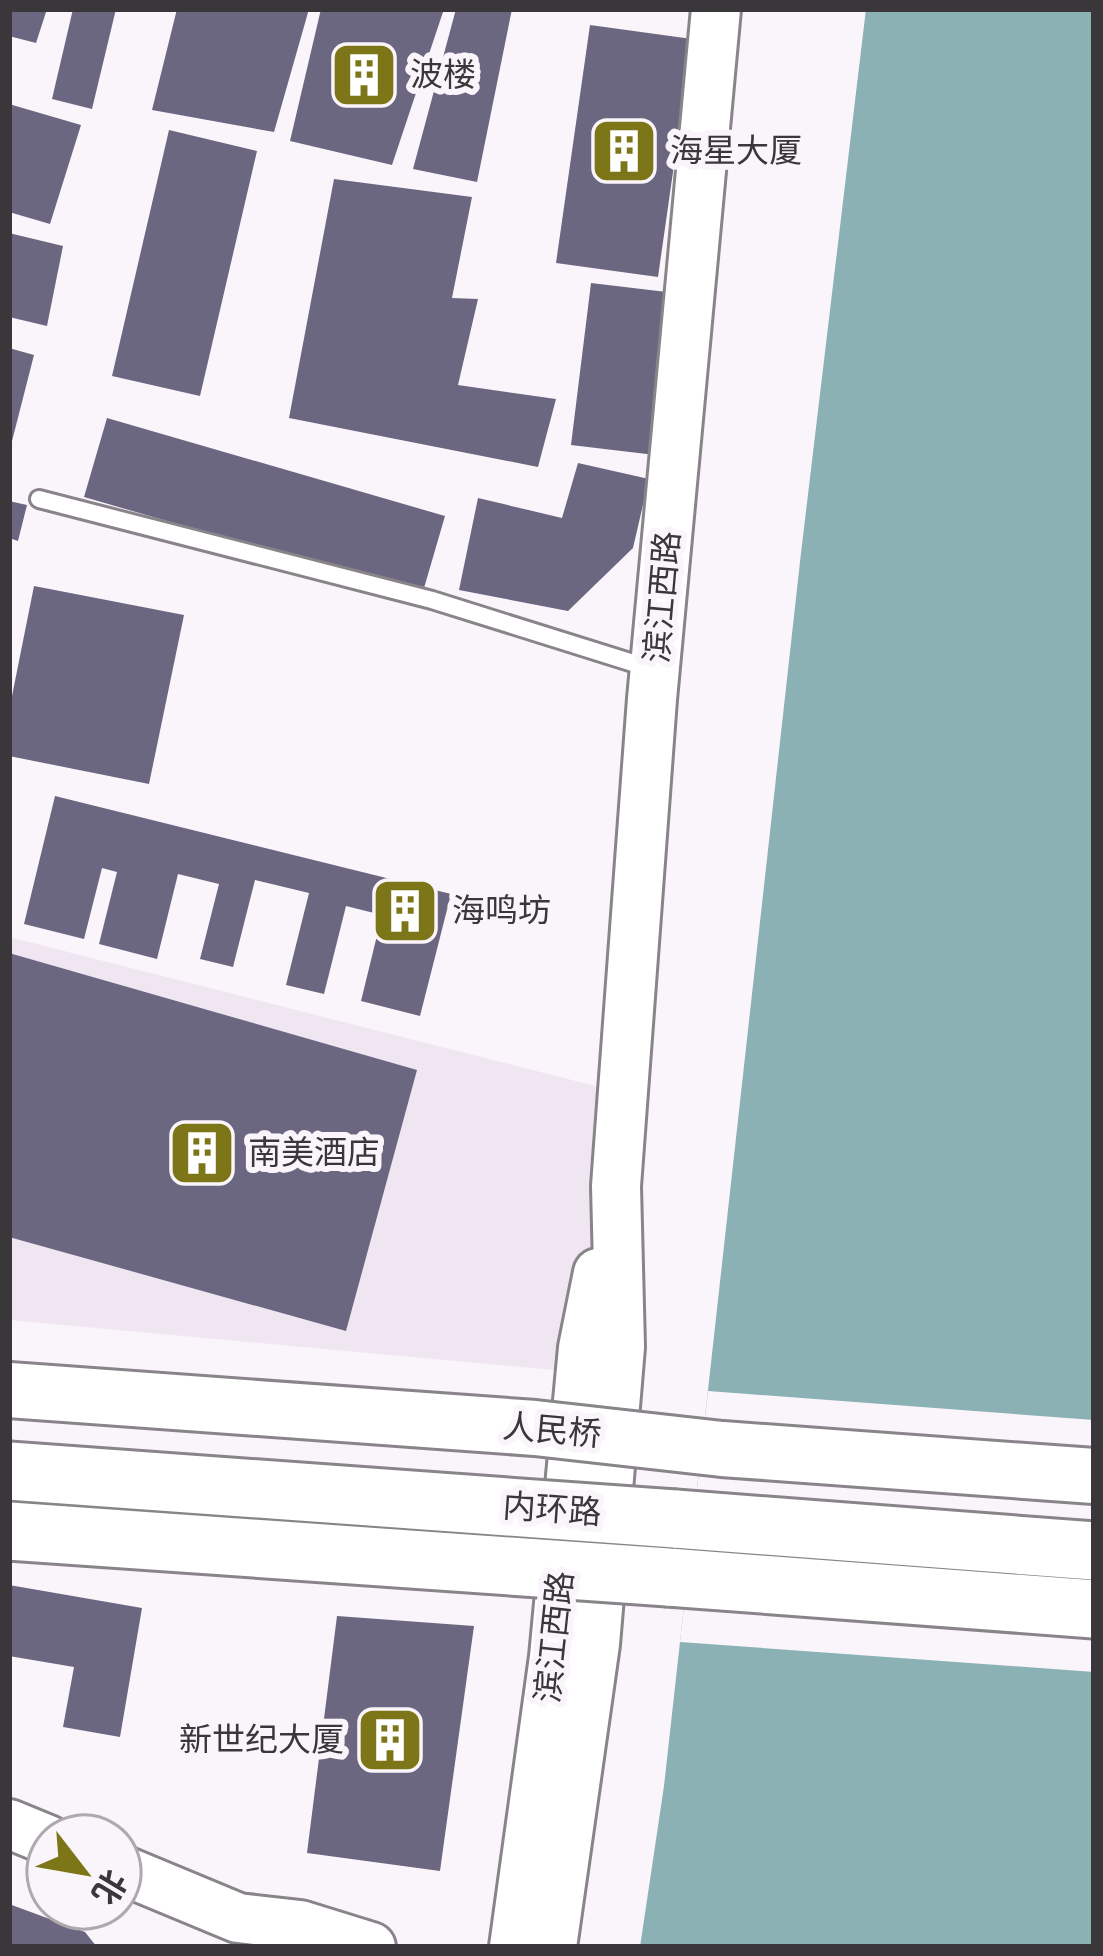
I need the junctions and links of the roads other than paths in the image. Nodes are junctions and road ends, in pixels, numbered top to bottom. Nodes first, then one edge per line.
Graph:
1 (716, 9) edge
2 (39, 499) dead end
3 (656, 670) junction
4 (616, 1186) junction
5 (9, 1390) edge
6 (9, 1419) edge
7 (9, 1471) edge
8 (1094, 1476) edge
9 (1094, 1497) edge
10 (9, 1531) edge
11 (1094, 1551) edge
12 (1094, 1609) edge
13 (144, 1882) edge
14 (242, 1937) edge
15 (371, 1947) edge
16 (514, 1947) edge
17 (552, 1947) edge

1 - 3 main road, 滨江西路
2 - 3 lane
3 - 4 main road, 滨江西路
4 - 16 main road, 滨江西路
4 - 17 main road, 滨江西路
5 - 8 main road, 人民桥, bridge
6 - 9 main road, 人民桥
7 - 11 highway, 内环路, bridge
10 - 12 highway, 内环路, bridge
13 - 14 main road
14 - 15 main road

